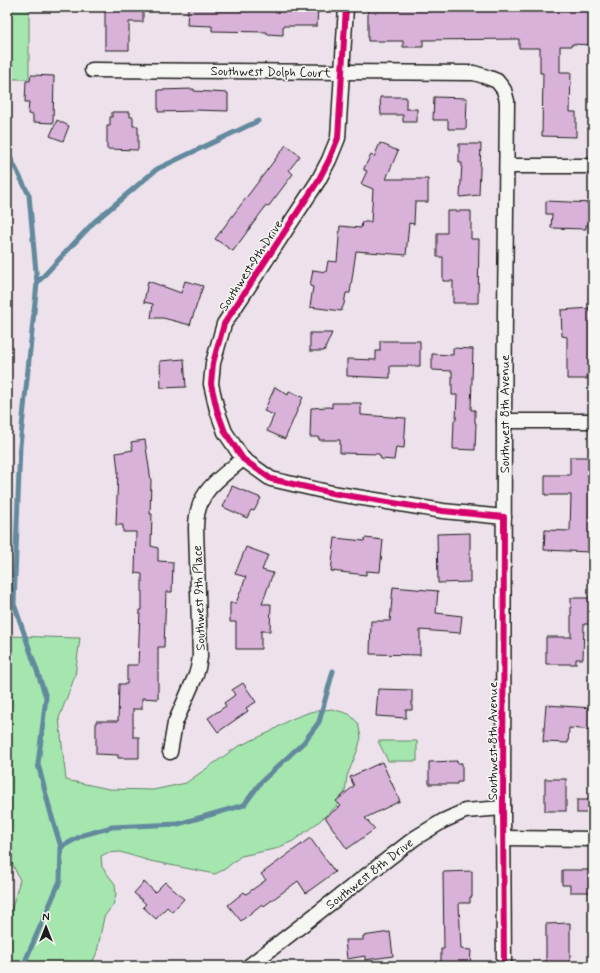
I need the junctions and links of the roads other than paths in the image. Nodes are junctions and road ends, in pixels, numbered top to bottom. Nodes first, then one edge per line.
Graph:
1 (346, 7) edge
2 (92, 70) dead end
3 (341, 72) junction
4 (497, 81) joint
5 (507, 166) junction
6 (593, 166) edge
7 (504, 421) junction
8 (593, 422) edge
9 (243, 459) junction
10 (504, 517) junction
11 (170, 752) dead end
12 (503, 808) junction
13 (503, 838) junction
14 (593, 839) edge
15 (249, 966) edge
16 (504, 966) edge

1 - 3 street, Southwest 9th Drive
2 - 3 street, Southwest Dolph Court
3 - 4 street, Southwest Dolph Court
3 - 9 street, Southwest 9th Drive
4 - 5 street, Southwest 8th Avenue
5 - 6 street
5 - 7 street, Southwest 8th Avenue
7 - 8 street
7 - 10 street, Southwest 8th Avenue
9 - 10 street, Southwest 9th Drive
9 - 11 street, Southwest 9th Place
10 - 12 street, Southwest 8th Avenue
12 - 13 street, Southwest 8th Avenue
12 - 15 street, Southwest 8th Drive
13 - 14 street
13 - 16 street, Southwest 8th Avenue

